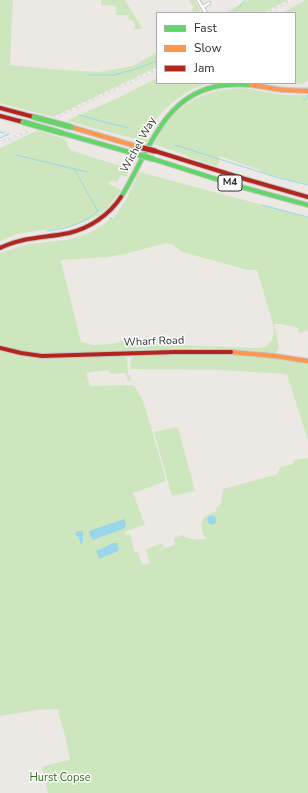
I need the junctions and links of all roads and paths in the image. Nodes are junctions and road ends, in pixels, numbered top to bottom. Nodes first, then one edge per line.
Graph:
1 (198, 0) edge
2 (209, 3) dead end
3 (203, 7) junction
4 (206, 12) edge
5 (308, 91) edge
6 (0, 108) edge
7 (0, 116) edge
8 (308, 197) edge
9 (308, 205) edge
10 (0, 248) edge
11 (0, 348) edge
12 (308, 361) edge

1 - 3 street
2 - 3 street
3 - 4 street
5 - 10 main road, Wichel Way
6 - 8 main road, M4, bridge
7 - 9 main road, M4, bridge
11 - 12 main road, Wharf Road

